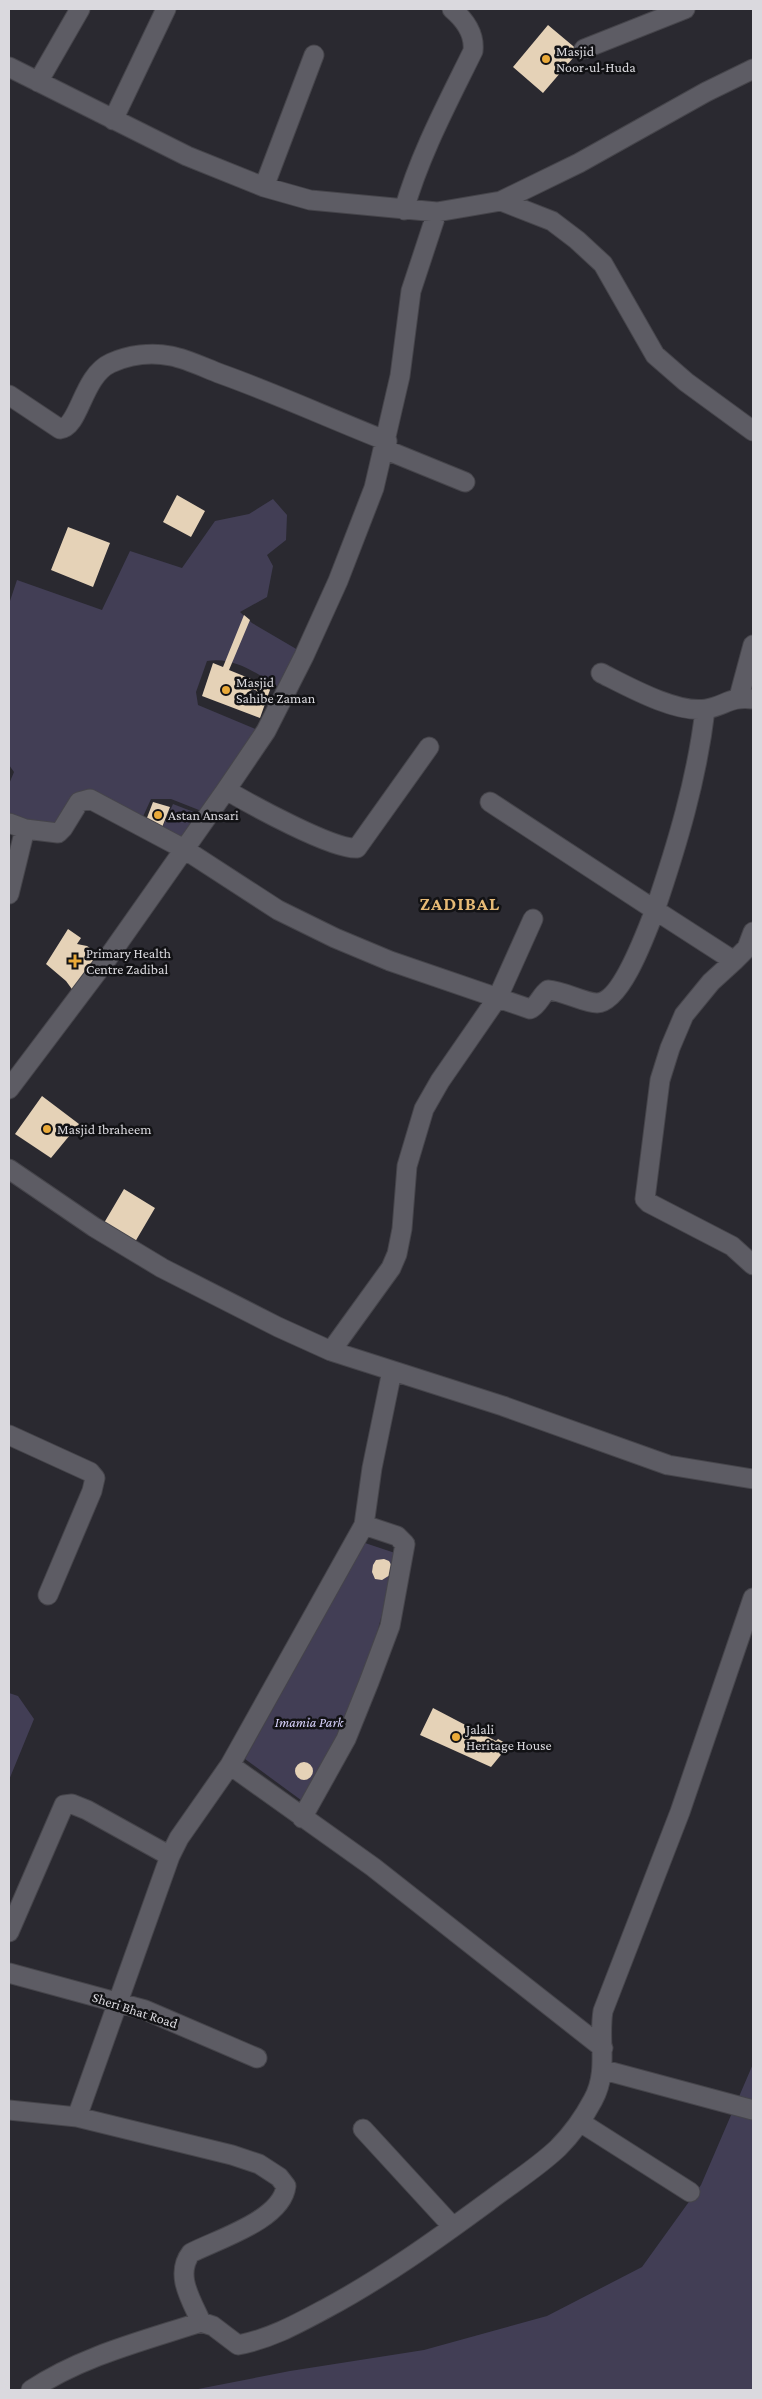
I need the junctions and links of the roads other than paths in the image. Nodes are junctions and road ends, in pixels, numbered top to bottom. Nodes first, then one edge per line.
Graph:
1 (80, 9) edge
2 (166, 9) edge
3 (452, 9) edge
4 (685, 9) edge
5 (584, 49) dead end
6 (314, 55) dead end
7 (9, 67) edge
8 (753, 69) edge
9 (38, 82) junction
10 (113, 120) junction
11 (264, 187) junction
12 (501, 201) junction
13 (404, 210) junction
14 (438, 212) junction
15 (9, 394) edge
16 (753, 431) edge
17 (385, 445) junction
18 (465, 482) dead end
19 (753, 645) edge
20 (601, 673) dead end
21 (746, 698) edge
22 (705, 710) junction
23 (429, 747) dead end
24 (226, 790) junction
25 (490, 802) dead end
26 (17, 826) edge
27 (184, 849) junction
28 (9, 894) edge
29 (655, 910) junction
30 (533, 919) dead end
31 (753, 932) edge
32 (734, 961) junction
33 (498, 997) junction
34 (9, 1089) edge
35 (9, 1169) edge
36 (753, 1265) edge
37 (331, 1350) junction
38 (392, 1371) junction
39 (9, 1435) edge
40 (753, 1479) edge
41 (364, 1525) junction
42 (48, 1595) dead end
43 (753, 1598) edge
44 (230, 1765) junction
45 (302, 1818) junction
46 (170, 1856) junction
47 (9, 1932) edge
48 (9, 1974) edge
49 (116, 2002) junction
50 (603, 2048) junction
51 (257, 2058) dead end
52 (604, 2070) junction
53 (9, 2110) edge
54 (753, 2110) edge
55 (77, 2117) junction
56 (580, 2122) junction
57 (363, 2129) dead end
58 (690, 2192) dead end
59 (453, 2227) junction
60 (201, 2322) junction
61 (31, 2390) edge

1 - 9 street
2 - 10 street
3 - 13 street
4 - 5 street
6 - 11 street
7 - 9 street
8 - 12 street
9 - 10 street
10 - 11 street
11 - 13 street
12 - 14 street
12 - 16 street
13 - 14 street
14 - 17 street
15 - 17 street
17 - 18 street
17 - 24 street
19 - 21 street
20 - 22 street
21 - 22 street
22 - 29 street
23 - 24 street
24 - 27 street
25 - 29 street
26 - 27 street
26 - 28 street
27 - 33 street
27 - 34 street
29 - 32 street
29 - 33 street
30 - 33 street
31 - 32 street
32 - 36 street
33 - 37 street
35 - 37 street
37 - 38 street
38 - 40 street
38 - 41 street
39 - 42 street
41 - 44 street
41 - 45 street
43 - 50 street
44 - 45 street
44 - 46 street
45 - 50 street
46 - 47 street
46 - 49 street
48 - 49 street, Sheri Bhat Road
49 - 51 street, Sheri Bhat Road
49 - 55 street
50 - 52 street
52 - 54 street
52 - 56 street
53 - 55 street
55 - 60 street
56 - 58 street
56 - 59 street
57 - 59 street
59 - 60 street
60 - 61 street

